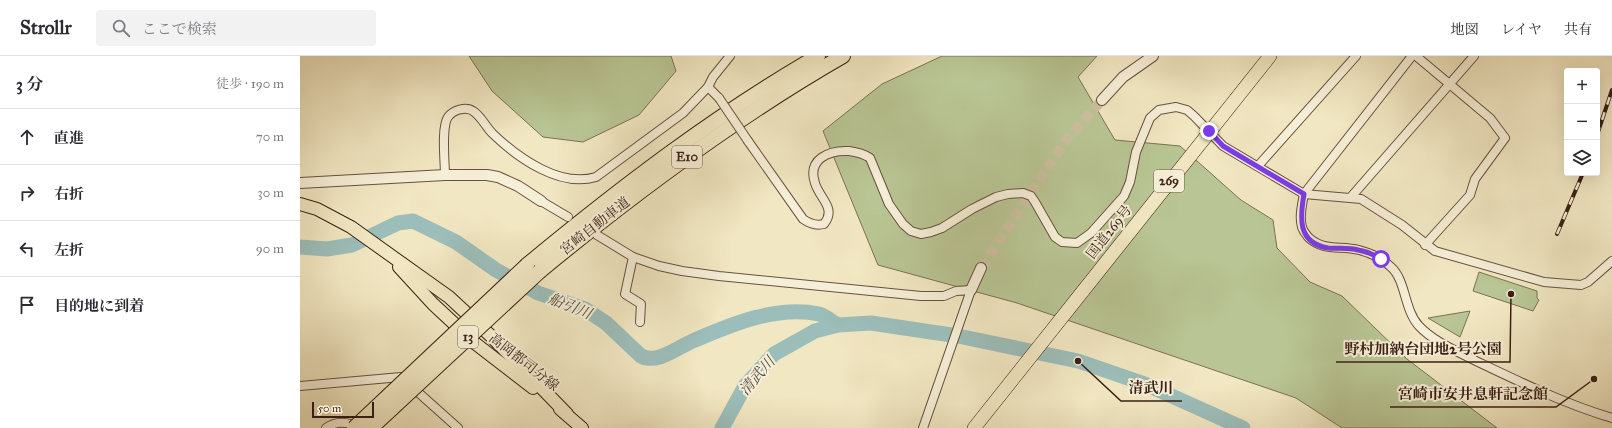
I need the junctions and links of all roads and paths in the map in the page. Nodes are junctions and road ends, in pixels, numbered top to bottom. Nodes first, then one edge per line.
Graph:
1 (730, 56) edge
2 (818, 56) edge
3 (843, 56) edge
4 (1153, 56) edge
5 (1270, 56) edge
6 (1356, 56) edge
7 (1412, 56) edge
8 (1416, 56) edge
9 (1474, 56) edge
10 (1449, 84) junction
11 (708, 87) junction
12 (1102, 100) tunnel mouth
13 (1209, 131) junction
14 (1258, 166) junction
15 (445, 175) junction
16 (300, 183) edge
17 (1304, 194) junction
18 (1351, 197) junction
19 (541, 201) joint
20 (300, 204) edge
21 (568, 217) dead end
22 (597, 235) dead end
23 (1425, 245) junction
24 (633, 257) junction
25 (1612, 261) edge
26 (533, 268) junction
27 (981, 268) tunnel mouth
28 (971, 290) junction
29 (640, 322) dead end
30 (300, 386) edge
31 (1612, 418) edge
32 (326, 428) edge
33 (354, 428) edge
34 (359, 428) edge
35 (371, 428) edge
36 (458, 428) edge
37 (582, 428) edge
38 (924, 428) edge
39 (974, 428) edge

1 - 11 street
2 - 26 highway, 宮崎自動車道 / E10
3 - 26 highway, 宮崎自動車道 / E10
4 - 12 street
5 - 13 highway, 国道269号 / 269
6 - 14 street
7 - 17 street
8 - 10 street
9 - 10 street
10 - 18 street
10 - 23 street
11 - 13 street, bridge
11 - 15 street
13 - 14 street
13 - 39 highway, 国道269号 / 269
14 - 17 street
15 - 16 street
15 - 19 street
17 - 18 street
17 - 31 street
18 - 23 street
19 - 21 street
20 - 37 main road, 高岡都司分線 / 13
22 - 24 street
23 - 25 street
24 - 28 street
24 - 29 street
26 - 33 highway, 宮崎自動車道 / E10, bridge
26 - 35 highway, 宮崎自動車道 / E10, bridge
27 - 28 street
28 - 38 street
30 - 36 street
32 - 34 street

